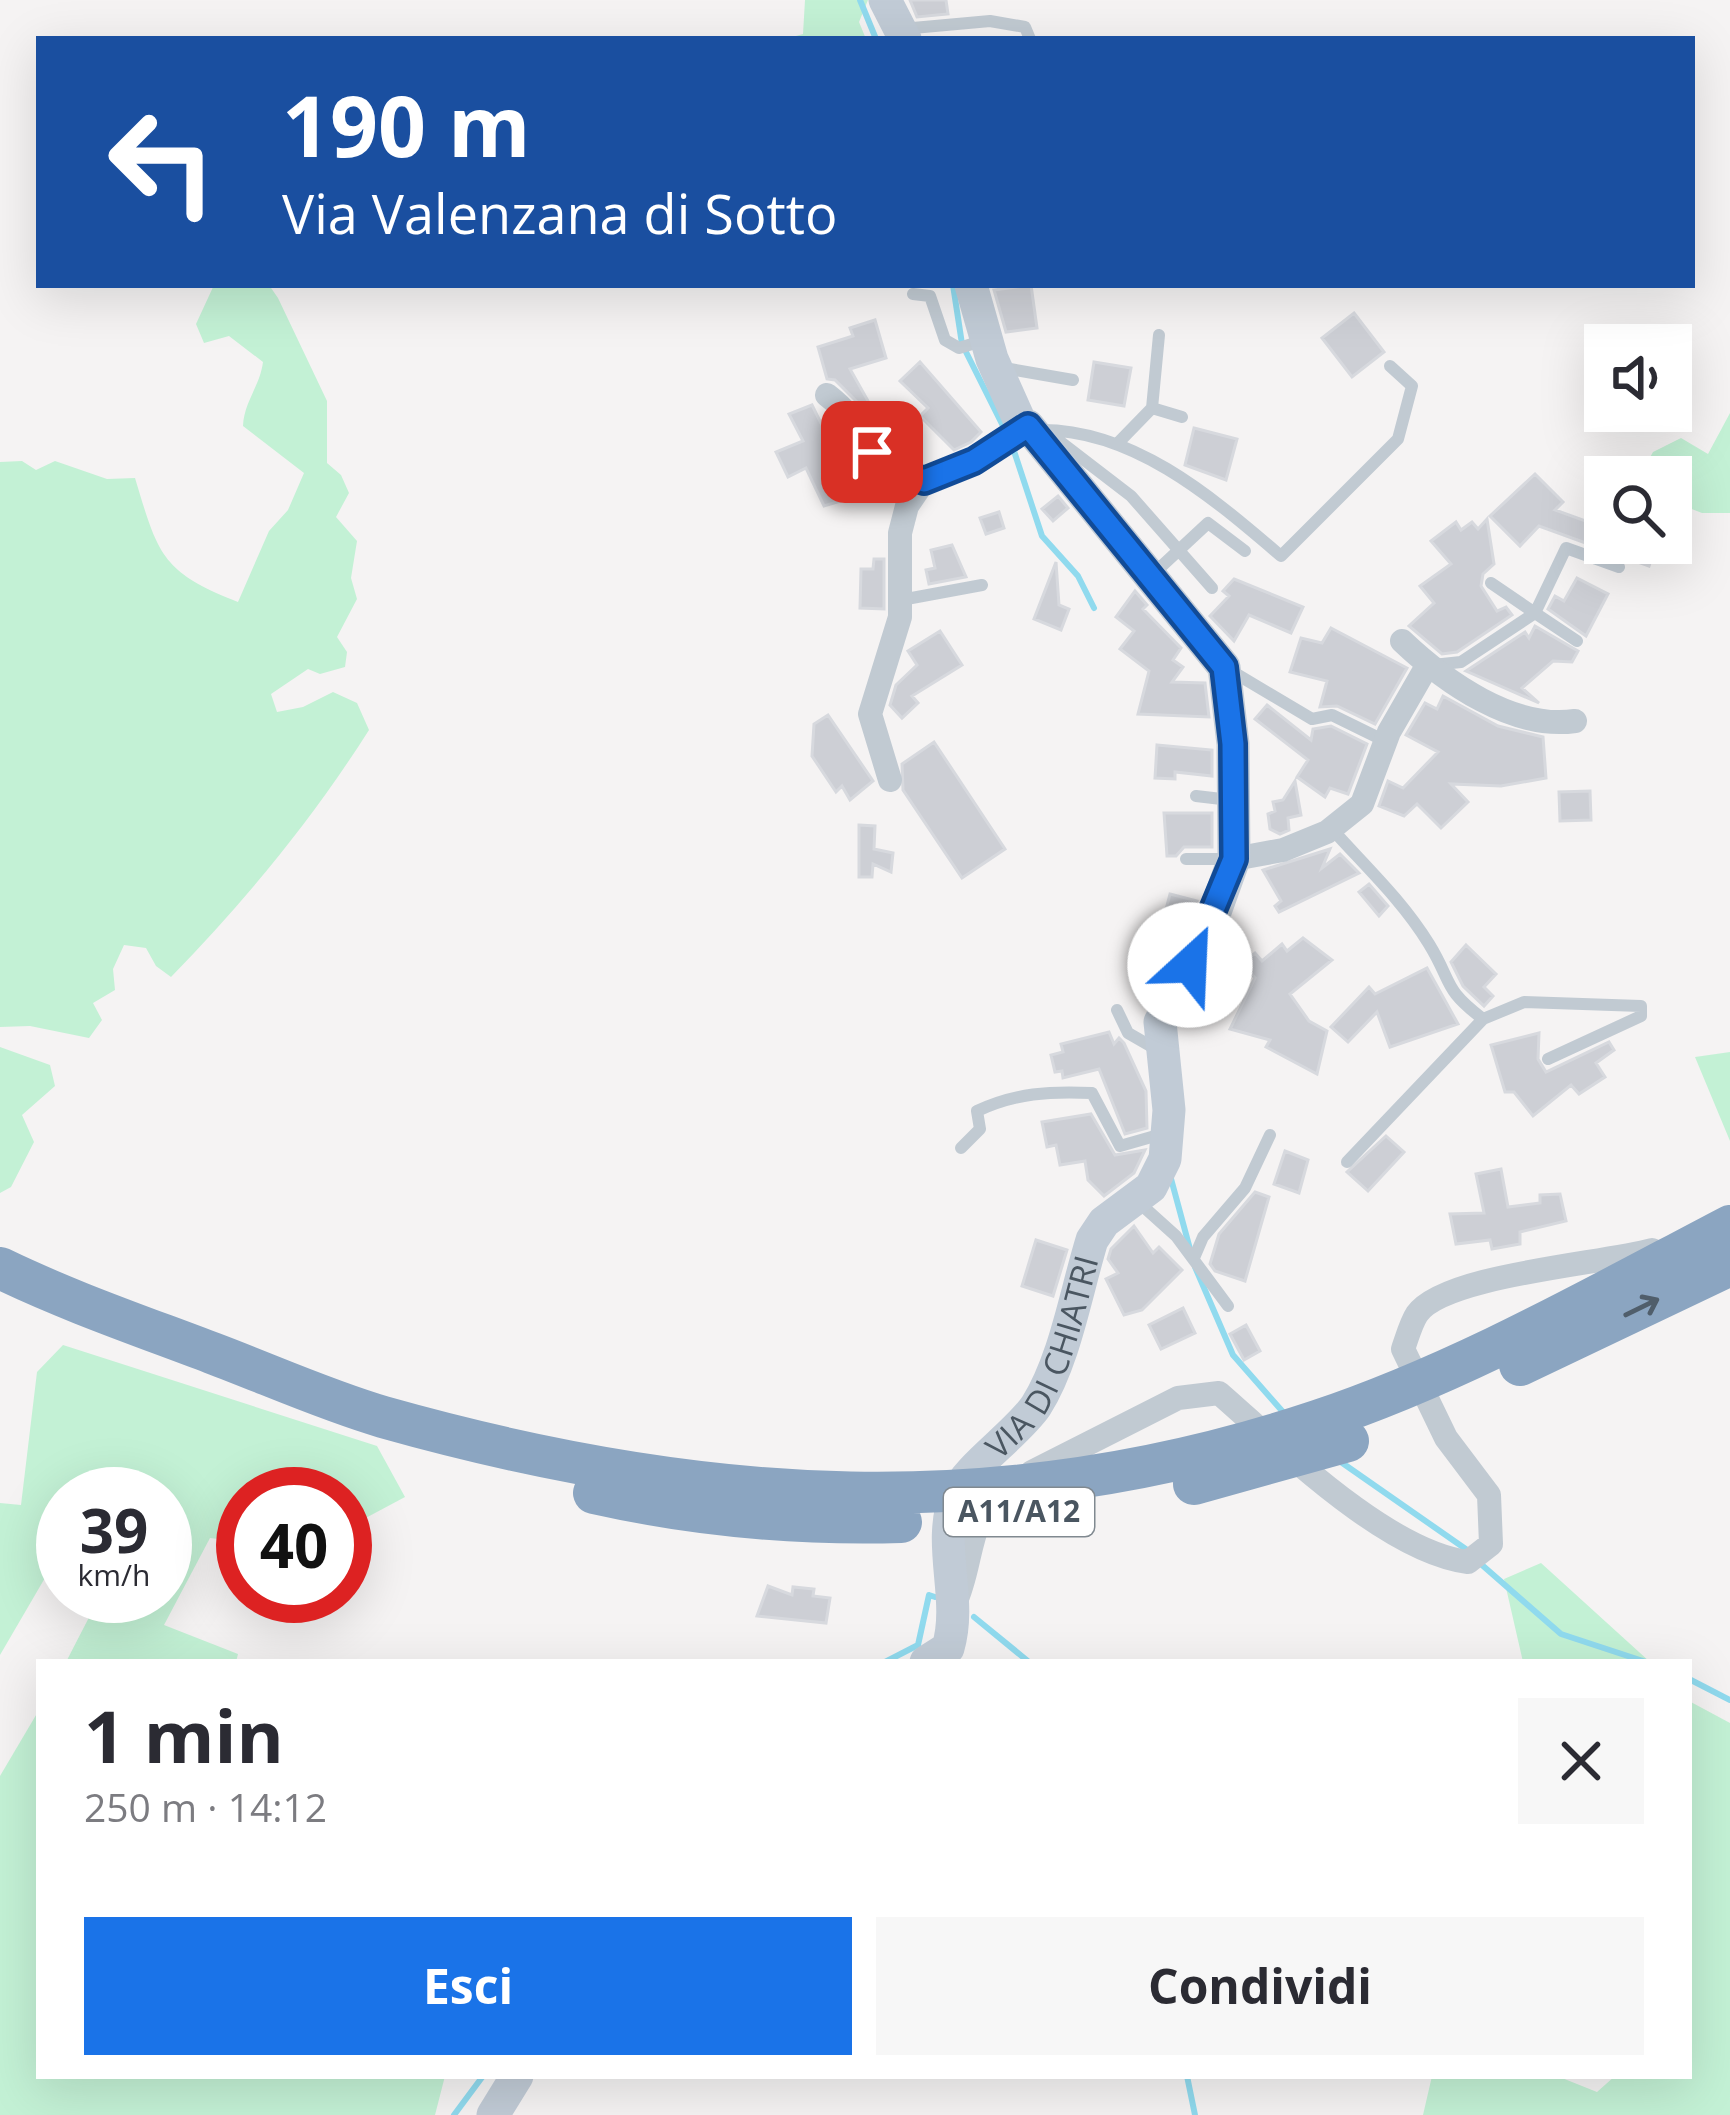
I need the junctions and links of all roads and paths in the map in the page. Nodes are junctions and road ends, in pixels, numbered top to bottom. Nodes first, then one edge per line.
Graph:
1 (896, 23) edge
2 (1029, 36) edge
3 (971, 288) edge
4 (913, 294) dead end
5 (1159, 334) dead end
6 (979, 349) junction
7 (1390, 365) dead end
8 (1073, 380) dead end
9 (827, 394) dead end
10 (1152, 408) junction
11 (1182, 417) dead end
12 (1026, 428) junction
13 (1117, 444) junction
14 (924, 481) junction
15 (1178, 551) junction
16 (1245, 551) dead end
17 (1619, 567) dead end
18 (1150, 577) junction
19 (1491, 583) dead end
20 (982, 584) dead end
21 (1212, 588) dead end
22 (901, 600) junction
23 (1535, 614) junction
24 (1402, 641) dead end
25 (1577, 641) dead end
26 (1427, 666) junction
27 (1224, 667) junction
28 (1575, 722) dead end
29 (1386, 741) junction
30 (890, 780) dead end
31 (1196, 796) dead end
32 (1233, 800) junction
33 (1332, 829) junction
34 (1186, 859) dead end
35 (1234, 859) junction
36 (1117, 1010) dead end
37 (1483, 1019) junction
38 (1163, 1052) junction
39 (1548, 1059) dead end
40 (1168, 1132) junction
41 (1270, 1135) dead end
42 (961, 1148) dead end
43 (1347, 1162) dead end
44 (1143, 1193) junction
45 (1730, 1228) edge
46 (1193, 1257) junction
47 (1730, 1264) edge
48 (0, 1268) edge
49 (26, 1297) edge
50 (1228, 1306) dead end
51 (282, 1393) junction
52 (954, 1605) junction
53 (931, 1659) edge
54 (515, 2079) edge
55 (493, 2115) edge

1 - 2 lane
3 - 6 street
4 - 6 lane
5 - 10 lane
6 - 8 lane
6 - 12 street
7 - 13 lane
9 - 14 street
10 - 11 lane
10 - 13 lane
12 - 13 lane
12 - 14 street
12 - 15 lane
12 - 18 street
14 - 22 street
15 - 16 lane
15 - 18 lane
15 - 21 lane
17 - 23 lane
18 - 27 street
19 - 23 lane
20 - 22 lane
22 - 30 street
23 - 25 lane
23 - 26 lane
24 - 26 street
26 - 28 street
26 - 29 street
27 - 29 lane
27 - 32 street
29 - 33 street
31 - 32 lane
32 - 35 street
33 - 35 street
33 - 37 lane
34 - 35 lane
35 - 38 street
36 - 38 lane
37 - 39 lane
37 - 43 lane
38 - 40 street
40 - 42 lane
40 - 44 street
41 - 46 lane
44 - 46 lane
44 - 52 street, VIA DI CHIATRI
45 - 51 highway, A11/A12
45 - 52 street
46 - 50 lane
51 -> 47 highway, A11/A12
48 - 49 highway, A11/A12
49 - 51 highway, A11/A12
52 - 53 street, VIA DI CHIATRI
54 - 55 street

